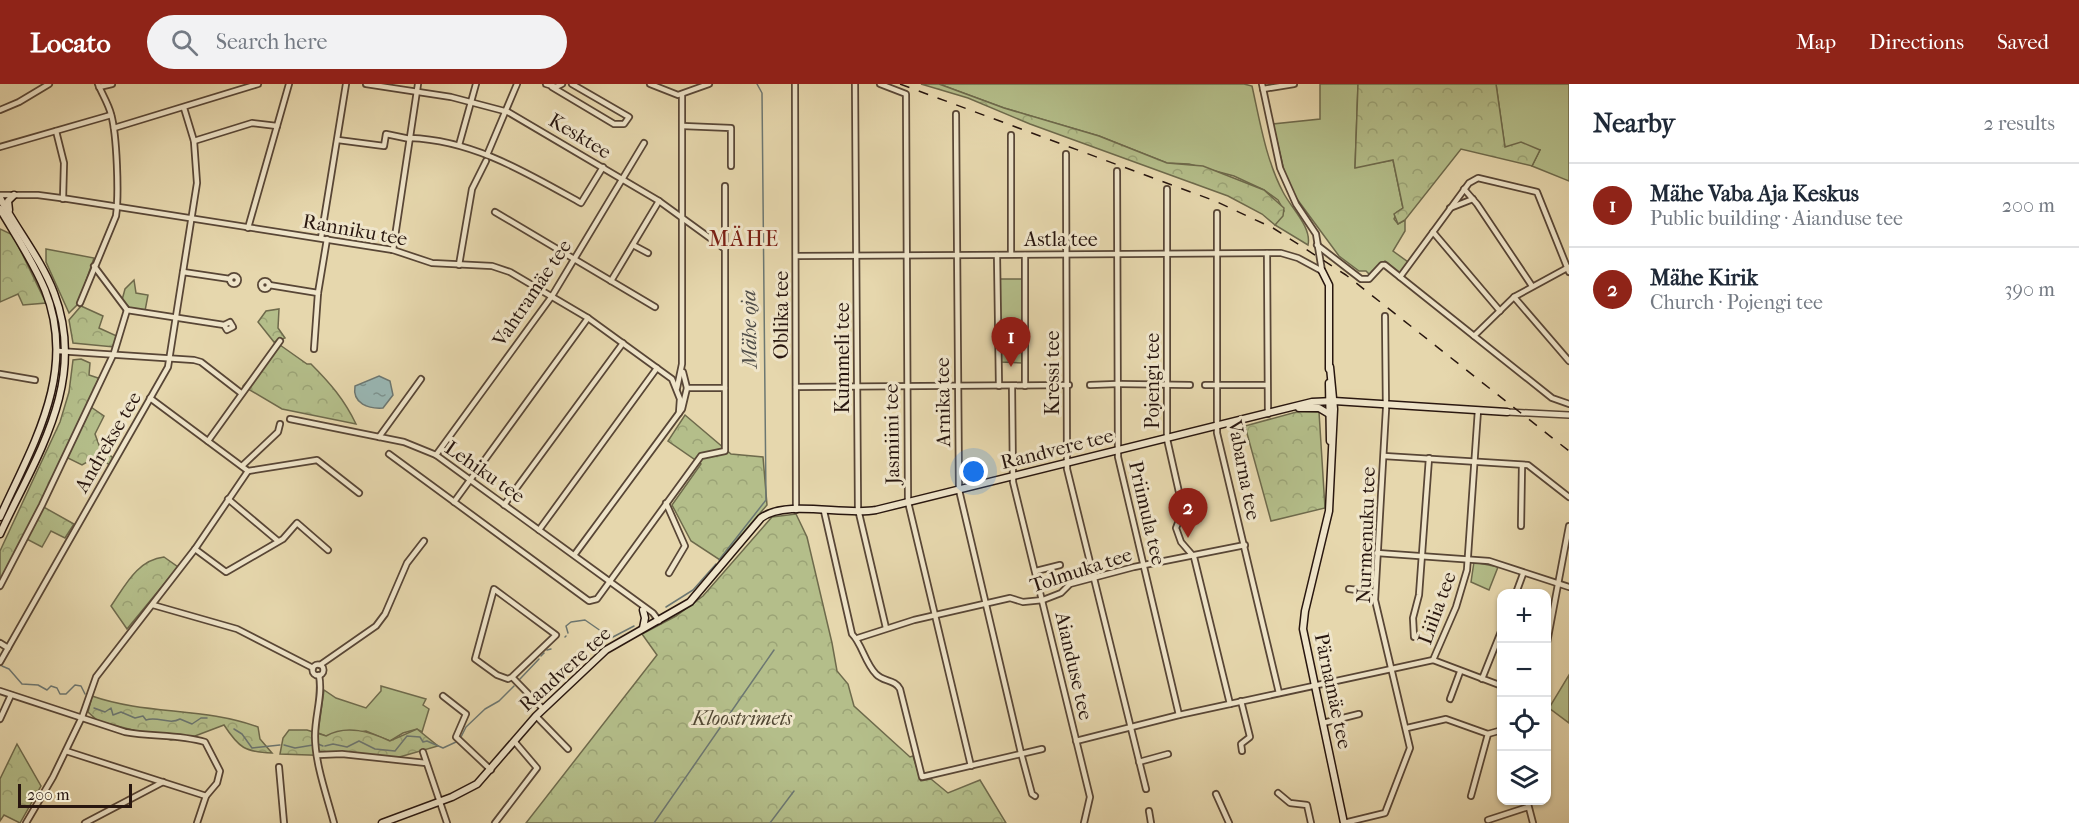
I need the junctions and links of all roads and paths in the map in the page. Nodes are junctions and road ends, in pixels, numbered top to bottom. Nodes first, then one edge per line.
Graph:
1 (49, 84) edge
2 (112, 84) edge
3 (258, 84) edge
4 (289, 84) edge
5 (346, 84) edge
6 (366, 84) edge
7 (418, 84) edge
8 (476, 84) edge
9 (517, 84) edge
10 (546, 84) edge
11 (562, 84) edge
12 (572, 84) edge
13 (650, 84) edge
14 (709, 84) edge
15 (795, 84) edge
16 (855, 84) edge
17 (880, 84) edge
18 (1294, 84) edge
19 (98, 86) edge
20 (552, 87) junction
21 (1262, 87) edge
22 (417, 91) junction
23 (682, 94) junction
24 (471, 101) junction
25 (184, 108) junction
26 (0, 110) edge
27 (505, 111) junction
28 (956, 114) dead end
29 (111, 115) junction
30 (277, 126) junction
31 (682, 126) junction
32 (114, 128) junction
33 (56, 131) junction
34 (1011, 135) dead end
35 (410, 139) junction
36 (338, 140) junction
37 (194, 141) junction
38 (644, 143) dead end
39 (459, 145) junction
40 (0, 147) edge
41 (1066, 154) dead end
42 (487, 158) junction
43 (731, 166) dead end
44 (603, 167) junction
45 (1117, 171) dead end
46 (622, 179) junction
47 (725, 186) dead end
48 (1167, 189) dead end
49 (1464, 189) junction
50 (14, 195) junction
51 (0, 196) edge
52 (63, 199) junction
53 (1473, 199) junction
54 (659, 201) junction
55 (117, 207) junction
56 (1450, 208) junction
57 (0, 209) edge
58 (495, 212) dead end
59 (10, 213) junction
60 (1217, 213) dead end
61 (682, 218) junction
62 (192, 219) junction
63 (248, 228) junction
64 (1433, 232) junction
65 (324, 239) junction
66 (633, 245) junction
67 (1317, 245) junction
68 (393, 249) junction
69 (725, 249) junction
70 (648, 253) dead end
71 (1267, 253) junction
72 (1011, 254) junction
73 (1067, 254) junction
74 (1116, 254) junction
75 (1166, 254) junction
76 (1217, 254) junction
77 (856, 255) junction
78 (906, 255) junction
79 (956, 255) junction
80 (998, 255) junction
81 (1024, 255) junction
82 (796, 256) junction
83 (574, 260) junction
84 (459, 265) junction
85 (94, 266) junction
86 (1568, 269) edge
87 (1322, 271) junction
88 (183, 272) junction
89 (1400, 277) junction
90 (230, 279) dead end
91 (611, 281) junction
92 (269, 285) dead end
93 (1532, 286) junction
94 (318, 292) junction
95 (552, 296) junction
96 (1514, 297) junction
97 (80, 303) dead end
98 (655, 307) dead end
99 (127, 310) junction
100 (1500, 311) junction
101 (1385, 316) dead end
102 (176, 317) junction
103 (588, 318) junction
104 (224, 325) dead end
105 (1474, 336) junction
106 (279, 341) dead end
107 (623, 343) junction
108 (314, 349) dead end
109 (67, 350) junction
110 (58, 351) junction
111 (114, 353) junction
112 (170, 358) junction
113 (1569, 361) edge
114 (682, 364) junction
115 (657, 368) junction
116 (0, 374) edge
117 (681, 376) junction
118 (421, 379) dead end
119 (673, 379) junction
120 (35, 380) dead end
121 (1118, 384) junction
122 (1167, 384) junction
123 (1068, 385) junction
124 (1090, 385) dead end
125 (1190, 385) dead end
126 (1205, 385) dead end
127 (1217, 385) junction
128 (1267, 385) junction
129 (907, 386) junction
130 (957, 386) junction
131 (999, 386) junction
132 (1012, 386) junction
133 (1025, 386) junction
134 (682, 387) junction
135 (796, 387) junction
136 (857, 387) junction
137 (725, 388) junction
138 (241, 393) junction
139 (150, 398) junction
140 (1332, 401) junction
141 (1386, 404) junction
142 (1569, 404) edge
143 (1292, 408) junction
144 (1478, 410) junction
145 (1507, 412) joint
146 (679, 413) junction
147 (1269, 414) junction
148 (1329, 414) junction
149 (1569, 415) edge
150 (290, 419) dead end
151 (280, 424) dead end
152 (1217, 427) junction
153 (379, 437) junction
154 (1167, 439) junction
155 (208, 441) junction
156 (31, 448) junction
157 (1117, 451) junction
158 (389, 454) dead end
159 (436, 455) junction
160 (1384, 456) junction
161 (36, 457) junction
162 (1429, 458) junction
163 (1331, 460) junction
164 (1474, 462) junction
165 (1067, 463) junction
166 (1522, 465) junction
167 (242, 466) junction
168 (248, 471) junction
169 (1013, 477) junction
170 (470, 480) junction
171 (959, 490) junction
172 (359, 493) dead end
173 (1569, 497) edge
174 (228, 499) junction
175 (454, 502) junction
176 (908, 502) junction
177 (666, 503) junction
178 (504, 505) junction
179 (796, 510) junction
180 (824, 511) junction
181 (858, 513) junction
182 (0, 517) edge
183 (1521, 526) dead end
184 (1569, 526) edge
185 (539, 530) junction
186 (0, 534) edge
187 (278, 541) junction
188 (424, 541) dead end
189 (1245, 545) junction
190 (195, 549) junction
191 (328, 550) dead end
192 (574, 554) junction
193 (1377, 554) junction
194 (1421, 556) junction
195 (1194, 557) junction
196 (1468, 560) junction
197 (1059, 565) dead end
198 (1144, 565) junction
199 (1036, 571) junction
200 (669, 573) dead end
201 (1523, 573) junction
202 (1094, 578) junction
203 (609, 581) junction
204 (1557, 584) junction
205 (0, 586) edge
206 (1569, 587) edge
207 (1349, 589) dead end
208 (1517, 589) edge
209 (1375, 592) junction
210 (1043, 600) junction
211 (638, 603) junction
212 (153, 604) junction
213 (986, 604) junction
214 (643, 610) junction
215 (935, 615) junction
216 (656, 622) junction
217 (886, 628) junction
218 (643, 629) junction
219 (858, 638) junction
220 (1414, 638) dead end
221 (1497, 642) edge
222 (0, 643) edge
223 (1547, 643) edge
224 (8, 648) junction
225 (1433, 660) junction
226 (0, 662) edge
227 (320, 665) junction
228 (313, 668) junction
229 (1392, 669) junction
230 (1461, 672) junction
231 (320, 675) junction
232 (512, 677) junction
233 (1482, 679) junction
234 (1497, 684) edge
235 (1315, 686) junction
236 (0, 691) edge
237 (1279, 693) junction
238 (11, 695) junction
239 (443, 696) dead end
240 (1450, 699) dead end
241 (1241, 701) junction
242 (1230, 704) junction
243 (543, 709) junction
244 (1359, 714) dead end
245 (1179, 715) junction
246 (536, 716) junction
247 (82, 717) junction
248 (0, 719) edge
249 (1323, 723) junction
250 (1130, 728) junction
251 (1407, 728) junction
252 (1497, 731) edge
253 (1488, 734) junction
254 (514, 741) junction
255 (1076, 741) junction
256 (1042, 748) dead end
257 (568, 749) dead end
258 (1242, 751) dead end
259 (66, 752) junction
260 (423, 752) dead end
261 (1022, 753) junction
262 (1168, 754) dead end
263 (318, 755) junction
264 (426, 762) junction
265 (1139, 762) junction
266 (971, 766) junction
267 (279, 767) dead end
268 (491, 770) junction
269 (163, 782) junction
270 (1146, 789) dead end
271 (1278, 793) dead end
272 (1216, 794) dead end
273 (206, 796) junction
274 (1035, 796) dead end
275 (1471, 796) dead end
276 (440, 802) junction
277 (1528, 807) joint
278 (1149, 811) dead end
279 (1488, 820) dead end
280 (26, 823) edge
281 (85, 823) edge
282 (197, 823) edge
283 (284, 823) edge
284 (334, 823) edge
285 (382, 823) edge
286 (447, 823) edge
287 (495, 823) edge
288 (1084, 823) edge
289 (1151, 823) edge
290 (1229, 823) edge
291 (1311, 823) edge
292 (1344, 823) edge
293 (1533, 823) edge

1 - 26 street
2 - 19 street
3 - 25 street
4 - 30 street
5 - 36 street
6 - 22 street, Kesktee
7 - 22 street
8 - 24 street
9 - 27 street
10 - 20 street
11 - 20 street
12 - 20 street
13 - 23 street
14 - 23 street
15 - 82 street, Oblika tee
16 - 77 street, Kummeli tee
17 - 78 street, Jasmiini tee
18 - 21 street
19 - 29 street
21 - 67 street, Pärnamäe tee
22 - 24 street, Kesktee
22 - 35 street
23 - 31 street
24 - 27 street, Kesktee
24 - 39 street
25 - 32 street
25 - 37 street, Andrekse tee
27 - 42 street
27 - 44 street, Kesktee
28 - 79 street, Arnika tee
29 - 32 street
29 - 33 street
30 - 37 street
30 - 63 street
31 - 43 street
31 - 61 street
32 - 55 street
33 - 40 street
33 - 52 street
34 - 72 street
35 - 36 street
35 - 39 street
35 - 68 street
36 - 65 street
37 - 62 street, Andrekse tee
38 - 46 street, Vahtramäe tee
39 - 42 street
41 - 73 street, Kressi tee
42 - 44 street
42 - 84 street
44 - 46 street, Kesktee
45 - 74 street, Priimula tee
46 - 54 street, Kesktee
46 - 83 street, Vahtramäe tee
47 - 69 street
48 - 75 street, Pojengi tee
49 - 53 street
49 - 56 street
49 - 86 street
50 - 51 street, Ranniku tee
50 - 52 street, Ranniku tee
50 - 59 main road
51 - 59 main road
52 - 55 street, Ranniku tee
53 - 56 street
53 - 93 street
54 - 61 street, Kesktee
54 - 66 street
55 - 62 street, Ranniku tee
55 - 85 street
56 - 64 street
57 - 110 main road
58 - 83 street
59 - 109 main road
60 - 76 street, Vabarna tee
61 - 69 street, Kesktee
61 - 114 street
62 - 63 street, Ranniku tee
62 - 88 street, Andrekse tee
63 - 65 street, Ranniku tee
64 - 89 street
64 - 100 street
65 - 68 street, Ranniku tee
65 - 94 street
66 - 70 street
66 - 91 street
67 - 87 street, Pärnamäe tee
67 - 89 street
68 - 84 street, Ranniku tee
69 - 137 street
71 - 76 street, Astla tee
71 - 87 street, Astla tee
71 - 128 street
72 - 80 street, Astla tee
72 - 81 street, Astla tee
73 - 74 street, Astla tee
73 - 81 street, Astla tee
73 - 123 street, Kressi tee
74 - 75 street, Astla tee
74 - 121 street, Priimula tee
75 - 76 street, Astla tee
75 - 122 street, Pojengi tee
76 - 127 street, Vabarna tee
77 - 78 street, Astla tee
77 - 82 street, Astla tee
77 - 136 street, Kummeli tee
78 - 79 street, Astla tee
78 - 129 street, Jasmiini tee
79 - 80 street, Astla tee
79 - 130 street, Arnika tee
80 - 131 street
81 - 133 street
82 - 135 street, Oblika tee
83 - 91 street
83 - 95 street, Vahtramäe tee
84 - 95 street, Ranniku tee
85 - 97 street
85 - 99 street
86 - 93 street
87 - 140 main road, Pärnamäe tee
88 - 90 street
88 - 102 street, Andrekse tee
89 - 105 street
91 - 98 street
92 - 94 street
93 - 96 street
94 - 108 street
95 - 103 street, Ranniku tee
95 - 159 street, Vahtramäe tee
96 - 100 street
96 - 113 street
99 - 102 street
99 - 111 street
100 - 105 street
101 - 141 street, Nurmenuku tee
102 - 104 street
102 - 112 street, Andrekse tee
103 - 107 street, Ranniku tee
103 - 170 street
105 - 142 street
106 - 138 street
107 - 115 street, Ranniku tee
107 - 178 street
109 - 110 street
109 - 111 street
109 - 161 main road
110 - 156 main road
111 - 112 street
111 - 205 street
112 - 138 street
112 - 139 street, Andrekse tee
114 - 117 street
114 - 134 street
115 - 119 street, Ranniku tee
115 - 185 street
116 - 120 street
117 - 119 street
117 - 134 street
118 - 153 street
119 - 134 street, Ranniku tee
121 - 122 street
121 - 124 street
121 - 157 street, Priimula tee
122 - 125 street
122 - 154 street, Pojengi tee
123 - 133 street
123 - 165 street, Kressi tee
126 - 127 street
127 - 128 street
127 - 152 street, Vabarna tee
128 - 147 street
129 - 130 street
129 - 136 street
129 - 176 street, Jasmiini tee
130 - 131 street
130 - 171 street, Arnika tee
131 - 132 street
132 - 133 street
132 - 169 street, Aianduse tee
134 - 137 street
134 - 146 street
134 - 146 street
135 - 136 street
135 - 179 street, Oblika tee
136 - 181 street, Kummeli tee
137 - 177 street
138 - 155 street
139 - 155 street
139 - 224 street, Andrekse tee
140 - 141 main road, Randvere tee
140 - 143 main road, Randvere tee
140 - 148 main road, Pärnamäe tee
140 - 163 main road, Pärnamäe tee
141 - 144 main road, Randvere tee
141 - 160 street, Nurmenuku tee
143 - 147 main road, Randvere tee
143 - 148 main road
144 - 145 main road, Randvere tee
144 - 164 street, Liilia tee
145 - 149 street, Randvere tee
146 - 192 street
147 - 152 main road, Randvere tee
148 - 163 main road, Pärnamäe tee
150 - 153 street, Lehiku tee
151 - 167 street
152 - 154 main road, Randvere tee
152 - 189 street, Vabarna tee
153 - 159 street, Lehiku tee
154 - 157 main road, Randvere tee
154 - 195 street, Pojengi tee
155 - 167 street
156 - 161 main road
156 - 182 main road
157 - 165 main road, Randvere tee
157 - 198 street, Priimula tee
158 - 175 street
159 - 170 street, Lehiku tee
160 - 162 street
160 - 193 street, Nurmenuku tee
161 - 186 main road
162 - 164 street
162 - 194 street
163 - 235 main road, Pärnamäe tee
164 - 166 street
164 - 196 street, Liilia tee
165 - 169 main road, Randvere tee
165 - 202 street, Kressi tee
166 - 173 street
166 - 183 street
167 - 168 street
168 - 172 street
168 - 174 street
169 - 171 main road, Randvere tee
169 - 199 street, Aianduse tee
170 - 175 street
170 - 178 street, Lehiku tee
171 - 176 main road, Randvere tee
171 - 213 street, Arnika tee
174 - 187 street
174 - 190 street
175 - 203 street
176 - 181 main road, Randvere tee
176 - 215 street, Jasmiini tee
177 - 200 street
177 - 203 street
178 - 185 street, Lehiku tee
179 - 180 main road, Randvere tee
179 - 216 main road, Randvere tee
180 - 181 main road, Randvere tee
180 - 219 street
181 - 217 street, Kummeli tee
184 - 204 street
185 - 192 street, Lehiku tee
187 - 190 street
187 - 191 street
188 - 227 street
189 - 195 street, Tolmuka tee
189 - 237 street, Vabarna tee
190 - 212 street
192 - 203 street, Lehiku tee
193 - 194 street
193 - 209 street, Nurmenuku tee
194 - 196 street
194 - 220 street
195 - 198 street, Tolmuka tee
195 - 242 street, Pojengi tee
196 - 201 street
196 - 225 street, Liilia tee
197 - 199 street, Tolmuka tee
198 - 202 street, Tolmuka tee
198 - 245 street, Priimula tee
199 - 210 street, Aianduse tee
201 - 204 street
201 - 208 street
202 - 210 street, Tolmuka tee
202 - 250 street, Kressi tee
203 - 211 street, Lehiku tee
204 - 206 street
204 - 223 street
207 - 209 street
209 - 229 street, Nurmenuku tee
210 - 213 street, Tolmuka tee
210 - 255 street, Aianduse tee
211 - 214 street, Lehiku tee
211 - 216 street, Lehiku tee
212 - 228 street
212 - 247 street
213 - 215 street, Tolmuka tee
213 - 261 street, Arnika tee
214 - 216 street, Lehiku tee
214 - 218 main road
215 - 217 street, Tolmuka tee
215 - 266 street, Jasmiini tee
216 - 218 main road, Randvere tee
217 - 219 street, Tolmuka tee
218 - 243 main road, Randvere tee
219 - 266 street
221 - 233 street
222 - 224 street
224 - 226 street, Andrekse tee
225 - 229 street, Liilia tee
225 - 230 street
227 - 228 street
227 - 231 street
228 - 231 street
229 - 235 street, Liilia tee
229 - 251 street, Nurmenuku tee
230 - 233 street
230 - 240 street
231 - 263 street
232 - 232 street
232 - 243 street
233 - 234 street
235 - 237 street, Liilia tee
235 - 249 main road, Pärnamäe tee
236 - 238 street
237 - 241 street, Liilia tee
238 - 247 street
238 - 248 street
239 - 268 street
241 - 242 street, Liilia tee
241 - 258 street
242 - 245 street, Liilia tee
243 - 246 main road, Randvere tee
244 - 249 street
245 - 250 street, Liilia tee
246 - 254 main road, Randvere tee
246 - 257 street
247 - 259 street
247 - 273 street
249 - 292 main road, Pärnamäe tee
250 - 255 street, Liilia tee
250 - 265 street, Kressi tee
251 - 253 street
251 - 292 street, Nurmenuku tee
252 - 253 street
253 - 275 street
254 - 268 main road, Randvere tee
254 - 287 street
255 - 288 street, Aianduse tee
256 - 261 street
259 - 269 street
259 - 280 street
260 - 264 street
261 - 266 street
261 - 274 street, Arnika tee
262 - 265 street
263 - 264 street
263 - 284 street
264 - 276 street
265 - 270 street, Kressi tee
267 - 283 street
268 - 276 main road, Randvere tee
269 - 273 street
269 - 281 street
271 - 291 street
272 - 290 street
273 - 282 street
276 - 285 main road, Randvere tee
276 - 286 street
277 - 279 street
277 - 293 street
278 - 289 street

